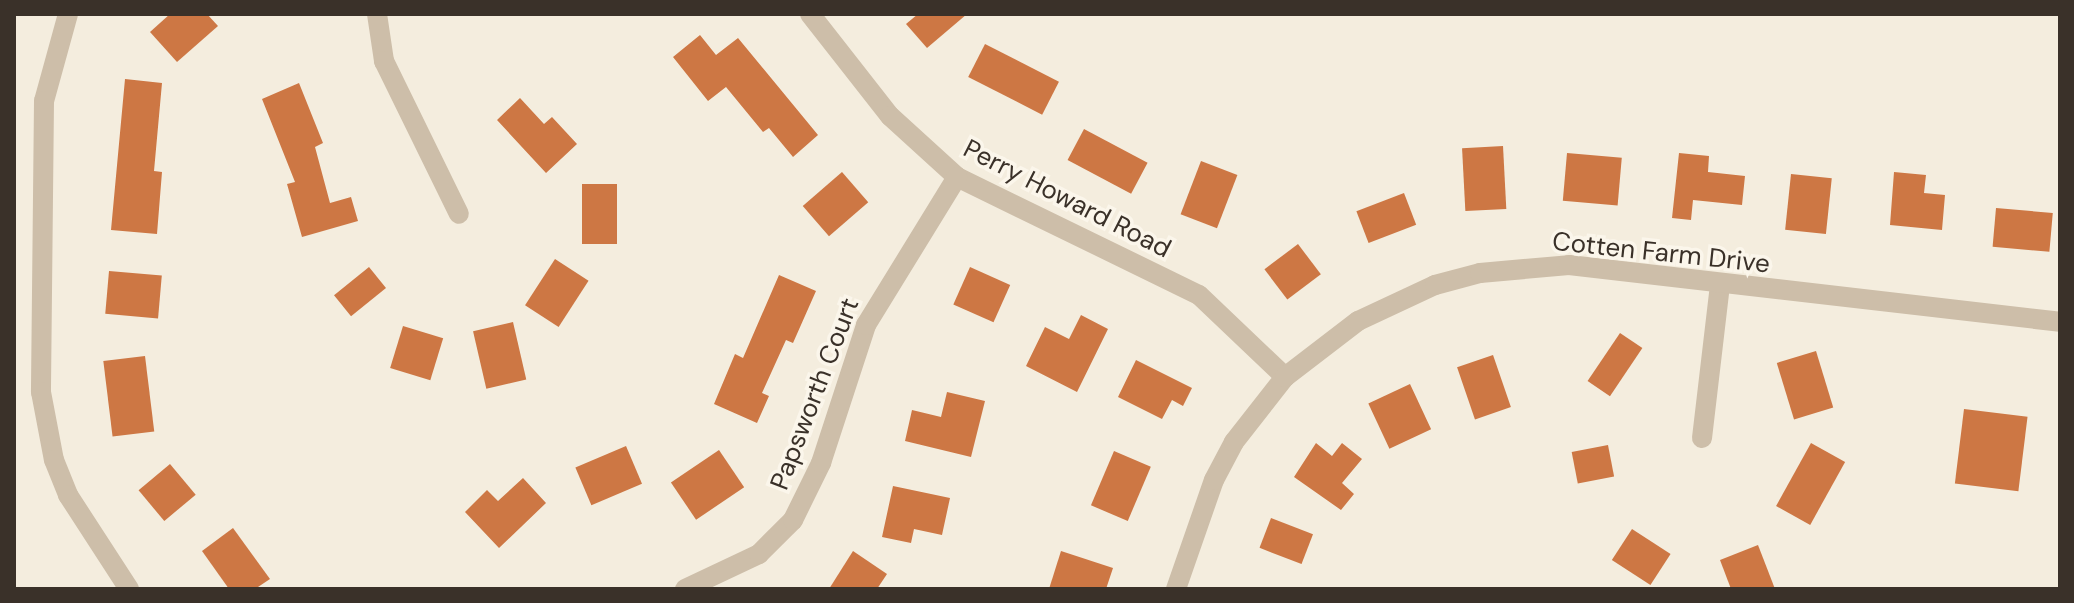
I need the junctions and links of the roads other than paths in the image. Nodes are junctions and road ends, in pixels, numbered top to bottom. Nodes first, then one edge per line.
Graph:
1 (68, 14) edge
2 (377, 14) edge
3 (810, 14) edge
4 (957, 177) junction
5 (459, 214) dead end
6 (1720, 285) junction
7 (2060, 322) edge
8 (1285, 377) junction
9 (1702, 438) dead end
10 (129, 589) edge
11 (685, 589) edge
12 (1176, 589) edge

1 - 10 street
2 - 5 street
3 - 4 street, Perry Howard Road
4 - 8 street, Perry Howard Road
4 - 11 street, Papsworth Court
6 - 7 street, Cotten Farm Drive
6 - 8 street, Cotten Farm Drive
6 - 9 street
8 - 12 street, Cotten Farm Drive

